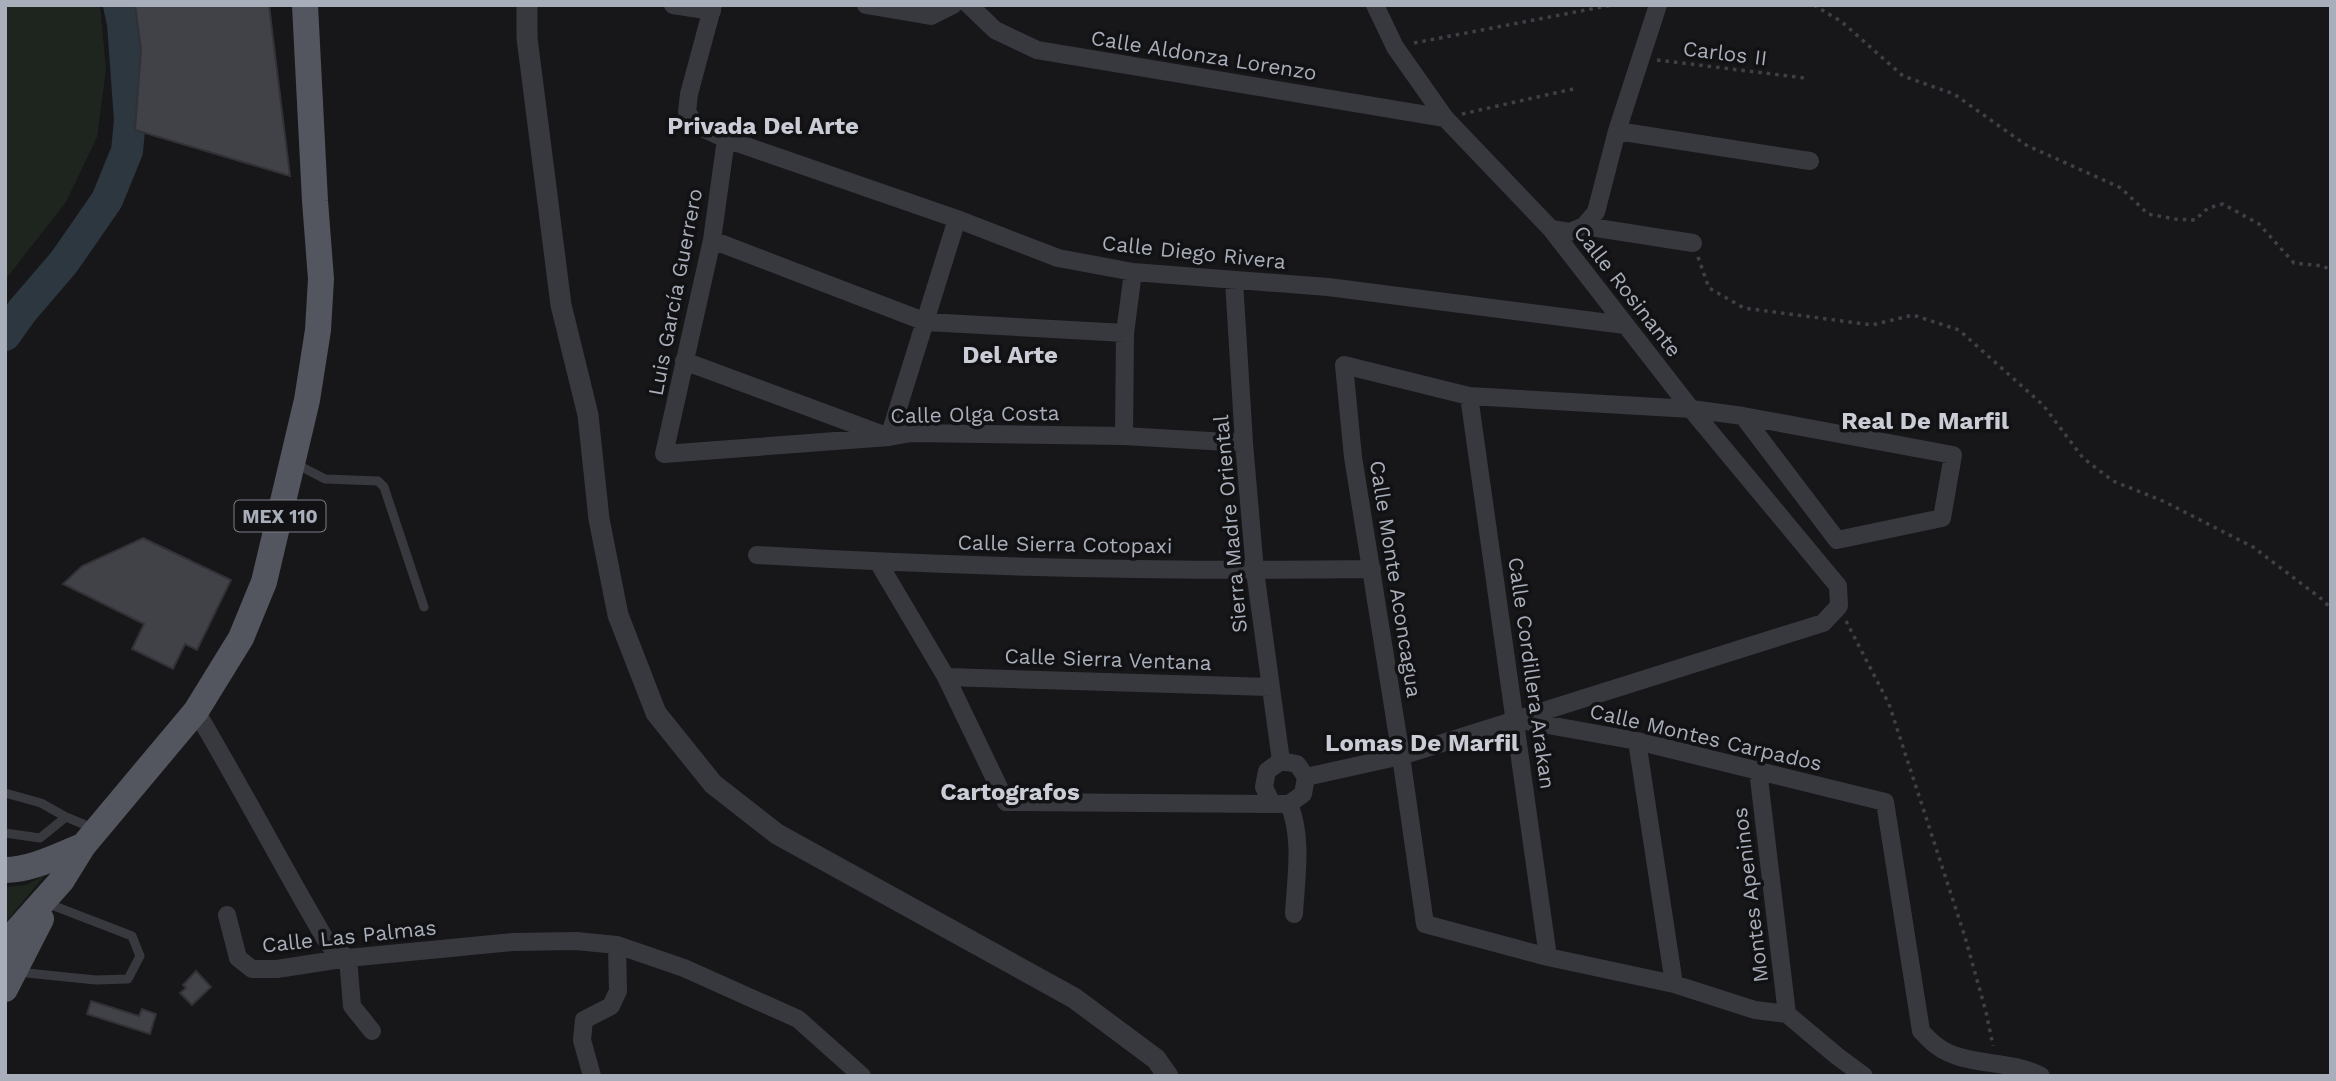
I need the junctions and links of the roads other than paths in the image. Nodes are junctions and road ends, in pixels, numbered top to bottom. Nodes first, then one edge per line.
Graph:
1 (305, 5) edge
2 (527, 5) edge
3 (673, 5) edge
4 (866, 5) edge
5 (953, 5) edge
6 (969, 5) edge
7 (1376, 5) edge
8 (1658, 5) edge
9 (712, 8) edge
10 (1445, 118) junction
11 (1617, 131) junction
12 (726, 139) junction
13 (1810, 161) dead end
14 (957, 219) junction
15 (1584, 226) junction
16 (1551, 229) junction
17 (712, 240) junction
18 (1693, 243) road end
19 (1133, 272) junction
20 (1234, 281) junction
21 (926, 323) junction
22 (1625, 325) junction
23 (1125, 333) junction
24 (684, 361) junction
25 (1469, 396) junction
26 (1690, 409) junction
27 (1743, 416) junction
28 (1124, 436) junction
29 (889, 437) junction
30 (1244, 443) junction
31 (664, 454) joint
32 (293, 462) junction
33 (757, 555) dead end
34 (878, 562) junction
35 (1372, 569) junction
36 (1255, 571) junction
37 (424, 607) dead end
38 (946, 677) junction
39 (1270, 687) junction
40 (195, 711) junction
41 (1516, 720) junction
42 (1637, 741) junction
43 (1401, 756) junction
44 (1281, 761) junction
45 (1758, 770) junction
46 (1306, 777) junction
47 (5, 793) edge
48 (1281, 804) junction
49 (66, 817) junction
50 (5, 833) edge
51 (90, 838) junction
52 (5, 870) edge
53 (62, 880) junction
54 (49, 904) junction
55 (1294, 914) dead end
56 (227, 915) dead end
57 (5, 944) edge
58 (617, 945) junction
59 (1548, 957) junction
60 (348, 958) junction
61 (9, 980) edge
62 (1674, 985) junction
63 (1787, 1014) junction
64 (372, 1031) dead end
65 (2038, 1075) edge
66 (592, 1076) edge
67 (862, 1076) edge
68 (1168, 1076) edge
69 (1864, 1076) edge

1 - 32 main road, MEX 110
2 - 68 street
3 - 9 street
4 - 5 street
6 - 10 street, Calle Aldonza Lorenzo
7 - 10 street, Calle Rosinante
8 - 11 street
9 - 12 street, Calle Diego Rivera
10 - 16 street, Calle Rosinante
11 - 13 street
11 - 15 street
12 - 14 street, Calle Diego Rivera
12 - 17 street, Luis García Guerrero
14 - 19 street, Calle Diego Rivera
14 - 21 street
15 - 16 street
15 - 18 street
16 - 22 street, Calle Rosinante
17 - 21 street
17 - 24 street, Luis García Guerrero
19 - 20 street, Calle Diego Rivera
19 - 23 street
20 - 22 street, Calle Diego Rivera
20 - 30 street, Sierra Madre Oriental
21 - 23 street
21 - 29 street
22 - 26 street, Calle Rosinante
23 - 28 street
24 - 29 street
24 - 31 street, Luis García Guerrero
25 - 26 street
25 - 35 street, Calle Monte Aconcagua
25 - 41 street, Calle Cordillera Arakan
26 - 27 street
26 - 41 street, Calle Rosinante
27 - 27 street
28 - 29 street, Calle Olga Costa
28 - 30 street, Calle Olga Costa
29 - 31 street, Calle Olga Costa
30 - 36 street, Sierra Madre Oriental
32 - 37 lane
32 - 40 main road, MEX 110
33 - 34 street, Calle Sierra Cotopaxi
34 - 36 street, Calle Sierra Cotopaxi
34 - 38 street
35 - 36 street, Calle Sierra Cotopaxi
35 - 43 street, Calle Monte Aconcagua
36 - 39 street, Sierra Madre Oriental
38 - 39 street, Calle Sierra Ventana
38 - 48 street
39 - 44 street, Sierra Madre Oriental
40 - 51 main road, MEX 110
40 - 60 street
41 - 42 street, Calle Montes Carpados
41 - 43 street
41 - 59 street, Calle Cordillera Arakan
42 - 45 street, Calle Montes Carpados
42 - 62 street
43 - 46 street
43 - 59 street, Calle Monte Aconcagua
44 - 46 street
44 - 48 street
45 - 63 street, Montes Apeninos
45 - 65 street, Calle Montes Carpados
46 - 48 street
47 - 49 lane
48 - 55 street
49 - 50 lane
49 - 51 lane
51 - 52 main road
51 - 53 main road, MEX 110
53 - 54 main road
53 - 57 main road, MEX 110
54 - 61 main road
54 - 61 lane
56 - 60 street, Calle Las Palmas
58 - 60 street, Calle Las Palmas
58 - 66 street
58 - 67 street, Calle Las Palmas
59 - 62 street
60 - 64 street
62 - 63 street
63 - 69 street

